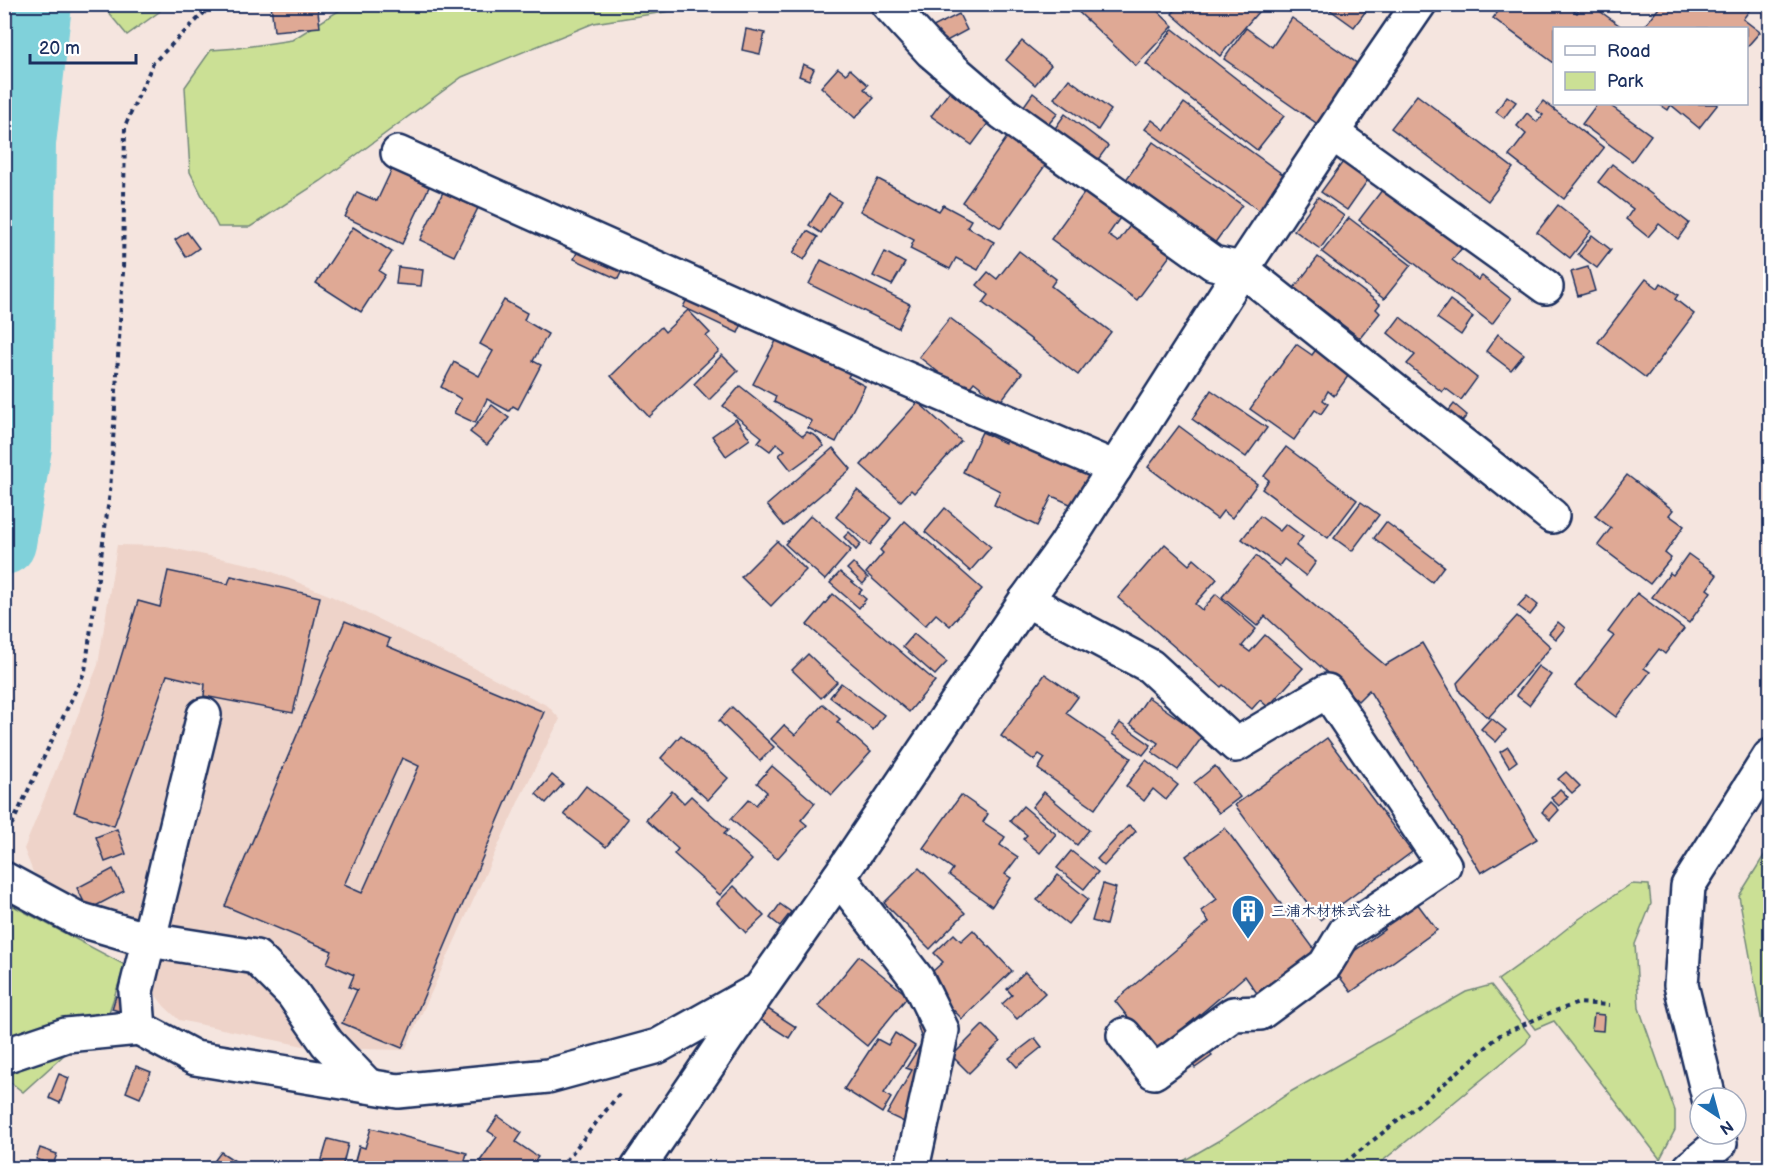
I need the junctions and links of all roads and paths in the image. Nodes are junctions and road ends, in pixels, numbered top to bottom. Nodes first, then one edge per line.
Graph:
1 (213, 4) edge
2 (888, 4) edge
3 (1419, 4) edge
4 (1332, 134) junction
5 (398, 153) dead end
6 (1242, 269) junction
7 (1546, 287) dead end
8 (1115, 468) junction
9 (1552, 516) dead end
10 (1026, 600) junction
11 (204, 715) dead end
12 (1770, 756) edge
13 (4, 841) edge
14 (839, 877) junction
15 (4, 879) edge
16 (149, 940) junction
17 (760, 989) junction
18 (1609, 1005) dead end
19 (139, 1028) junction
20 (1124, 1035) dead end
21 (4, 1056) edge
22 (368, 1086) junction
23 (1706, 1086) edge
24 (625, 1087) dead end
25 (1724, 1149) edge
26 (560, 1168) edge
27 (638, 1168) edge
28 (912, 1168) edge
29 (1338, 1168) edge
30 (1690, 1168) edge

1 - 13 path
2 - 6 street
3 - 4 street
4 - 6 street
4 - 7 street
5 - 8 street
6 - 8 street
6 - 9 street
8 - 10 street
10 - 14 street
10 - 20 street
11 - 16 street
12 - 23 street
14 - 17 street
14 - 28 street
15 - 16 street
16 - 19 street
16 - 22 street
17 - 22 street
17 - 27 street
18 - 29 path
19 - 21 street
19 - 22 street
24 - 26 path
25 - 30 street

